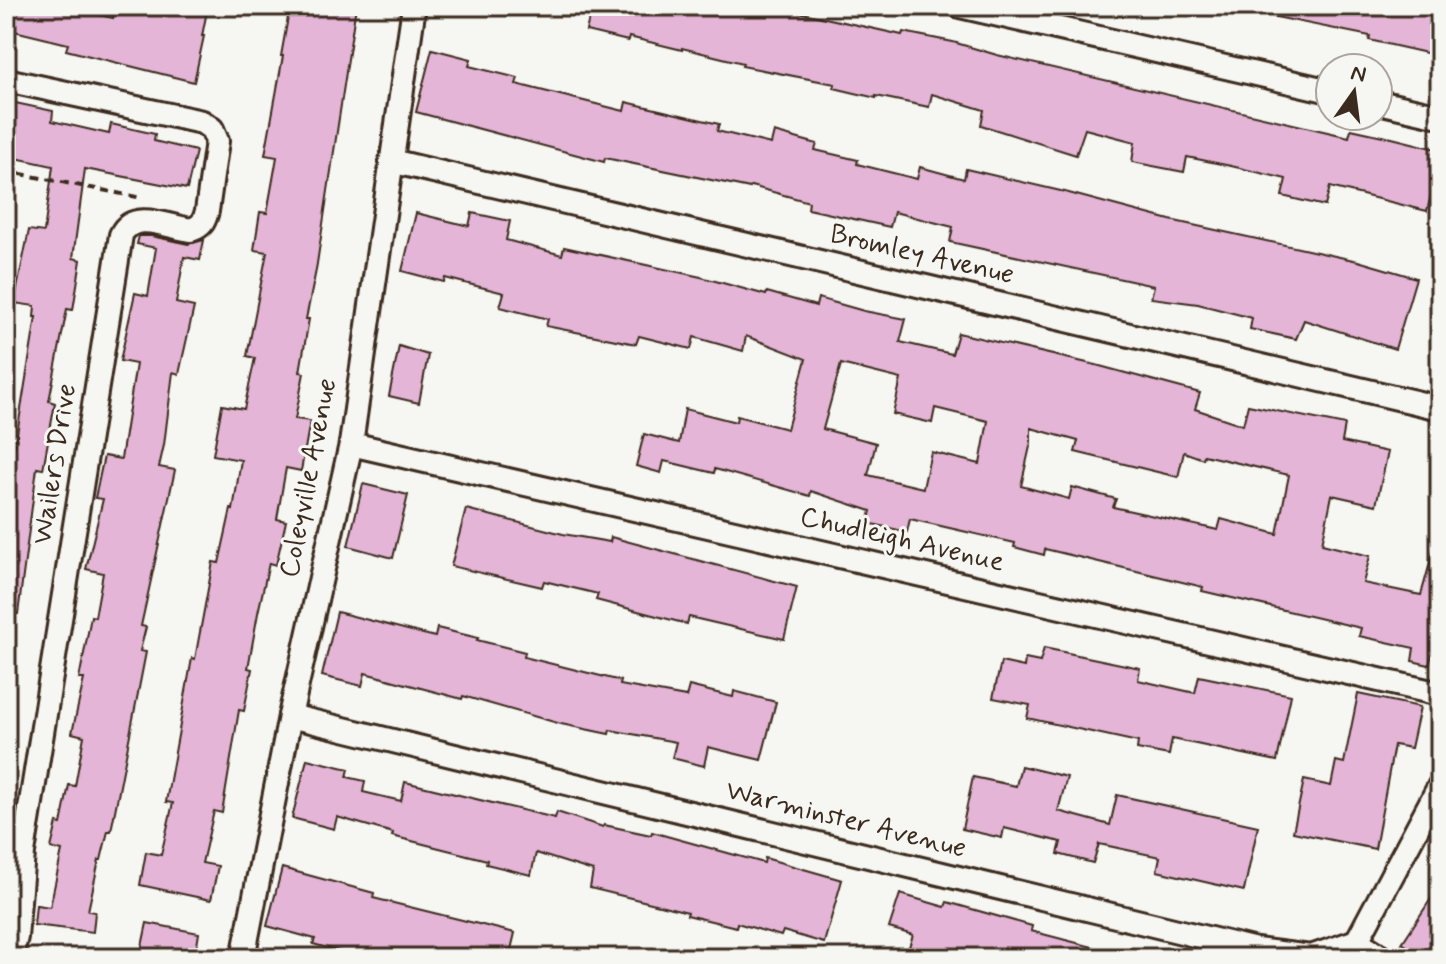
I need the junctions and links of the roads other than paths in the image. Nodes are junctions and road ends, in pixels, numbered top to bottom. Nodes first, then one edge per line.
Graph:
1 (414, 6) edge
2 (960, 6) edge
3 (6, 80) edge
4 (1314, 87) edge
5 (1394, 106) edge
6 (1440, 116) edge
7 (391, 161) junction
8 (1440, 408) edge
9 (351, 444) junction
10 (1440, 694) edge
11 (290, 716) junction
12 (1440, 785) edge
13 (11, 939) edge
14 (1352, 950) edge
15 (243, 958) edge
16 (1384, 958) edge

1 - 7 street, Coleyville Avenue
2 - 4 street
3 - 13 street, Wailers Drive
5 - 6 street
7 - 8 street, Bromley Avenue
7 - 9 street, Coleyville Avenue
9 - 10 street, Chudleigh Avenue
9 - 11 street, Coleyville Avenue
11 - 14 street, Warminster Avenue
11 - 15 street, Coleyville Avenue
12 - 14 street
14 - 16 street

